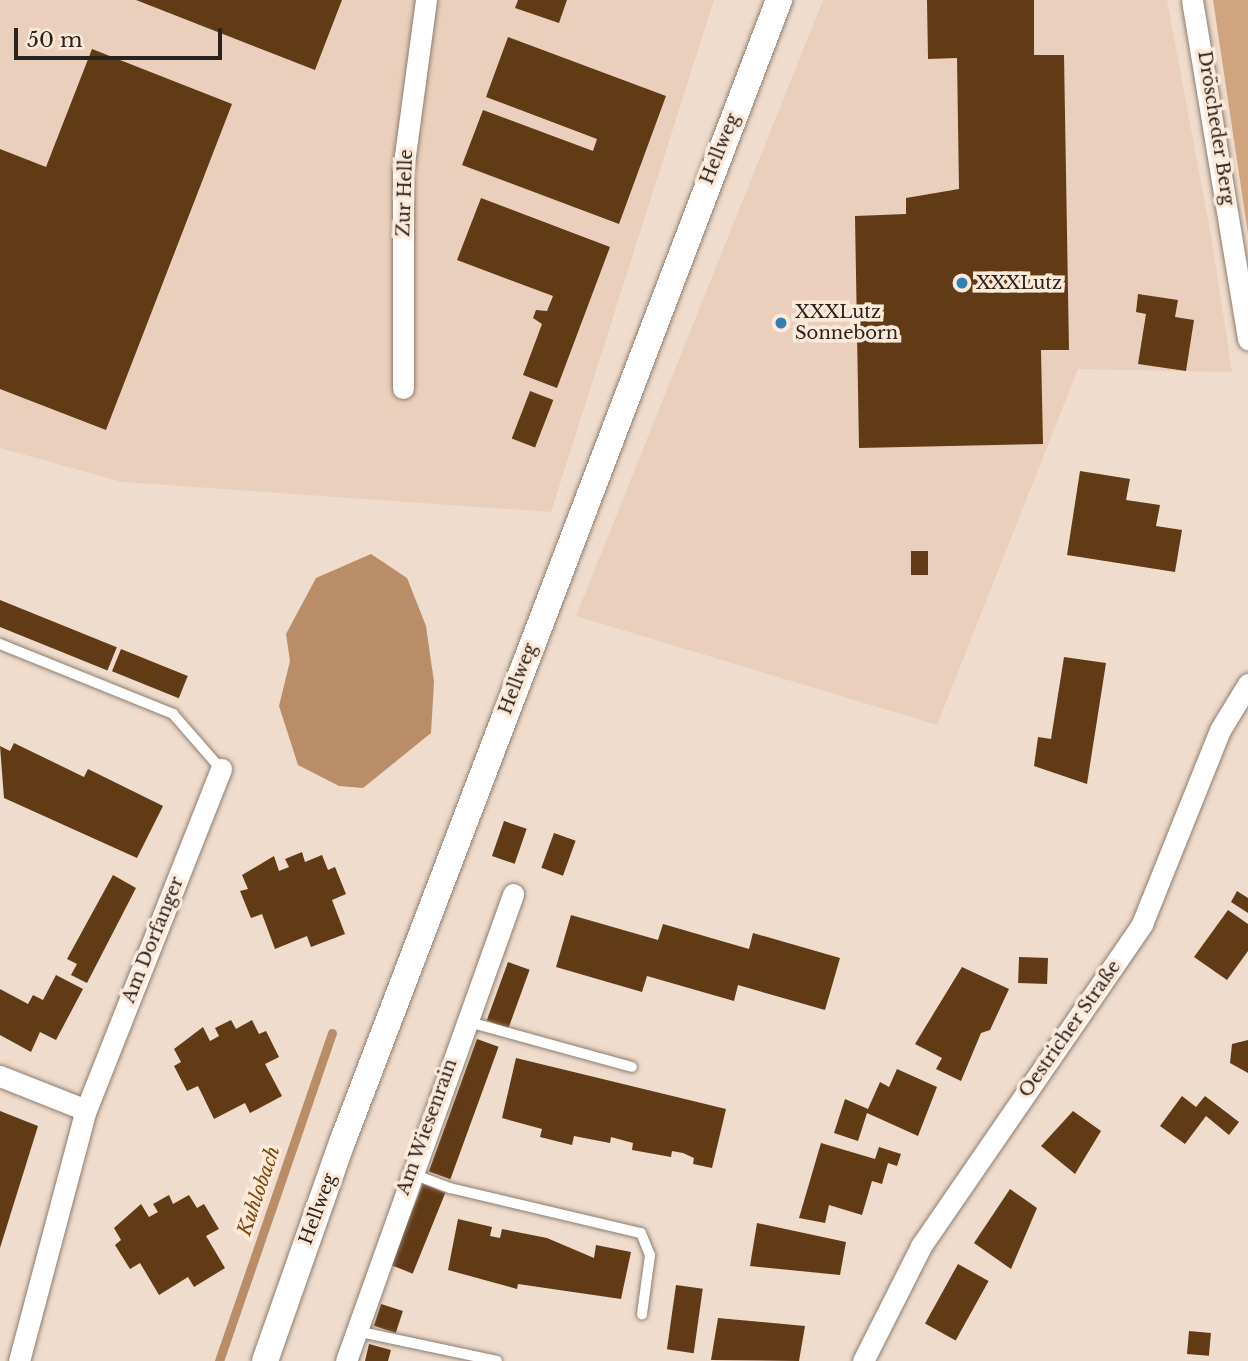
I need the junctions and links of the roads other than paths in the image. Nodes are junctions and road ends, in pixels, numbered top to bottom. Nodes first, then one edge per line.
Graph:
1 (426, 0) edge
2 (779, 0) edge
3 (1192, 0) edge
4 (1248, 339) edge
5 (403, 388) dead end
6 (0, 644) edge
7 (1248, 684) edge
8 (221, 769) joint
9 (513, 894) dead end
10 (466, 1021) junction
11 (632, 1067) dead end
12 (0, 1076) edge
13 (86, 1111) junction
14 (410, 1172) junction
15 (642, 1314) dead end
16 (355, 1330) junction
17 (19, 1361) edge
18 (265, 1361) edge
19 (346, 1361) edge
20 (497, 1361) edge
21 (863, 1361) edge

1 - 5 street, Zur Helle
2 - 18 street, Hellweg
3 - 4 street, Dröscheder Berg
6 - 8 lane
7 - 21 street, Oestricher Straße
8 - 13 street, Am Dorfanger
9 - 10 street, Am Wiesenrain
10 - 11 lane
10 - 14 street, Am Wiesenrain
12 - 13 street
13 - 17 street, Am Dorfanger
14 - 15 lane
14 - 16 street, Am Wiesenrain
16 - 19 street, Am Wiesenrain
16 - 20 lane

